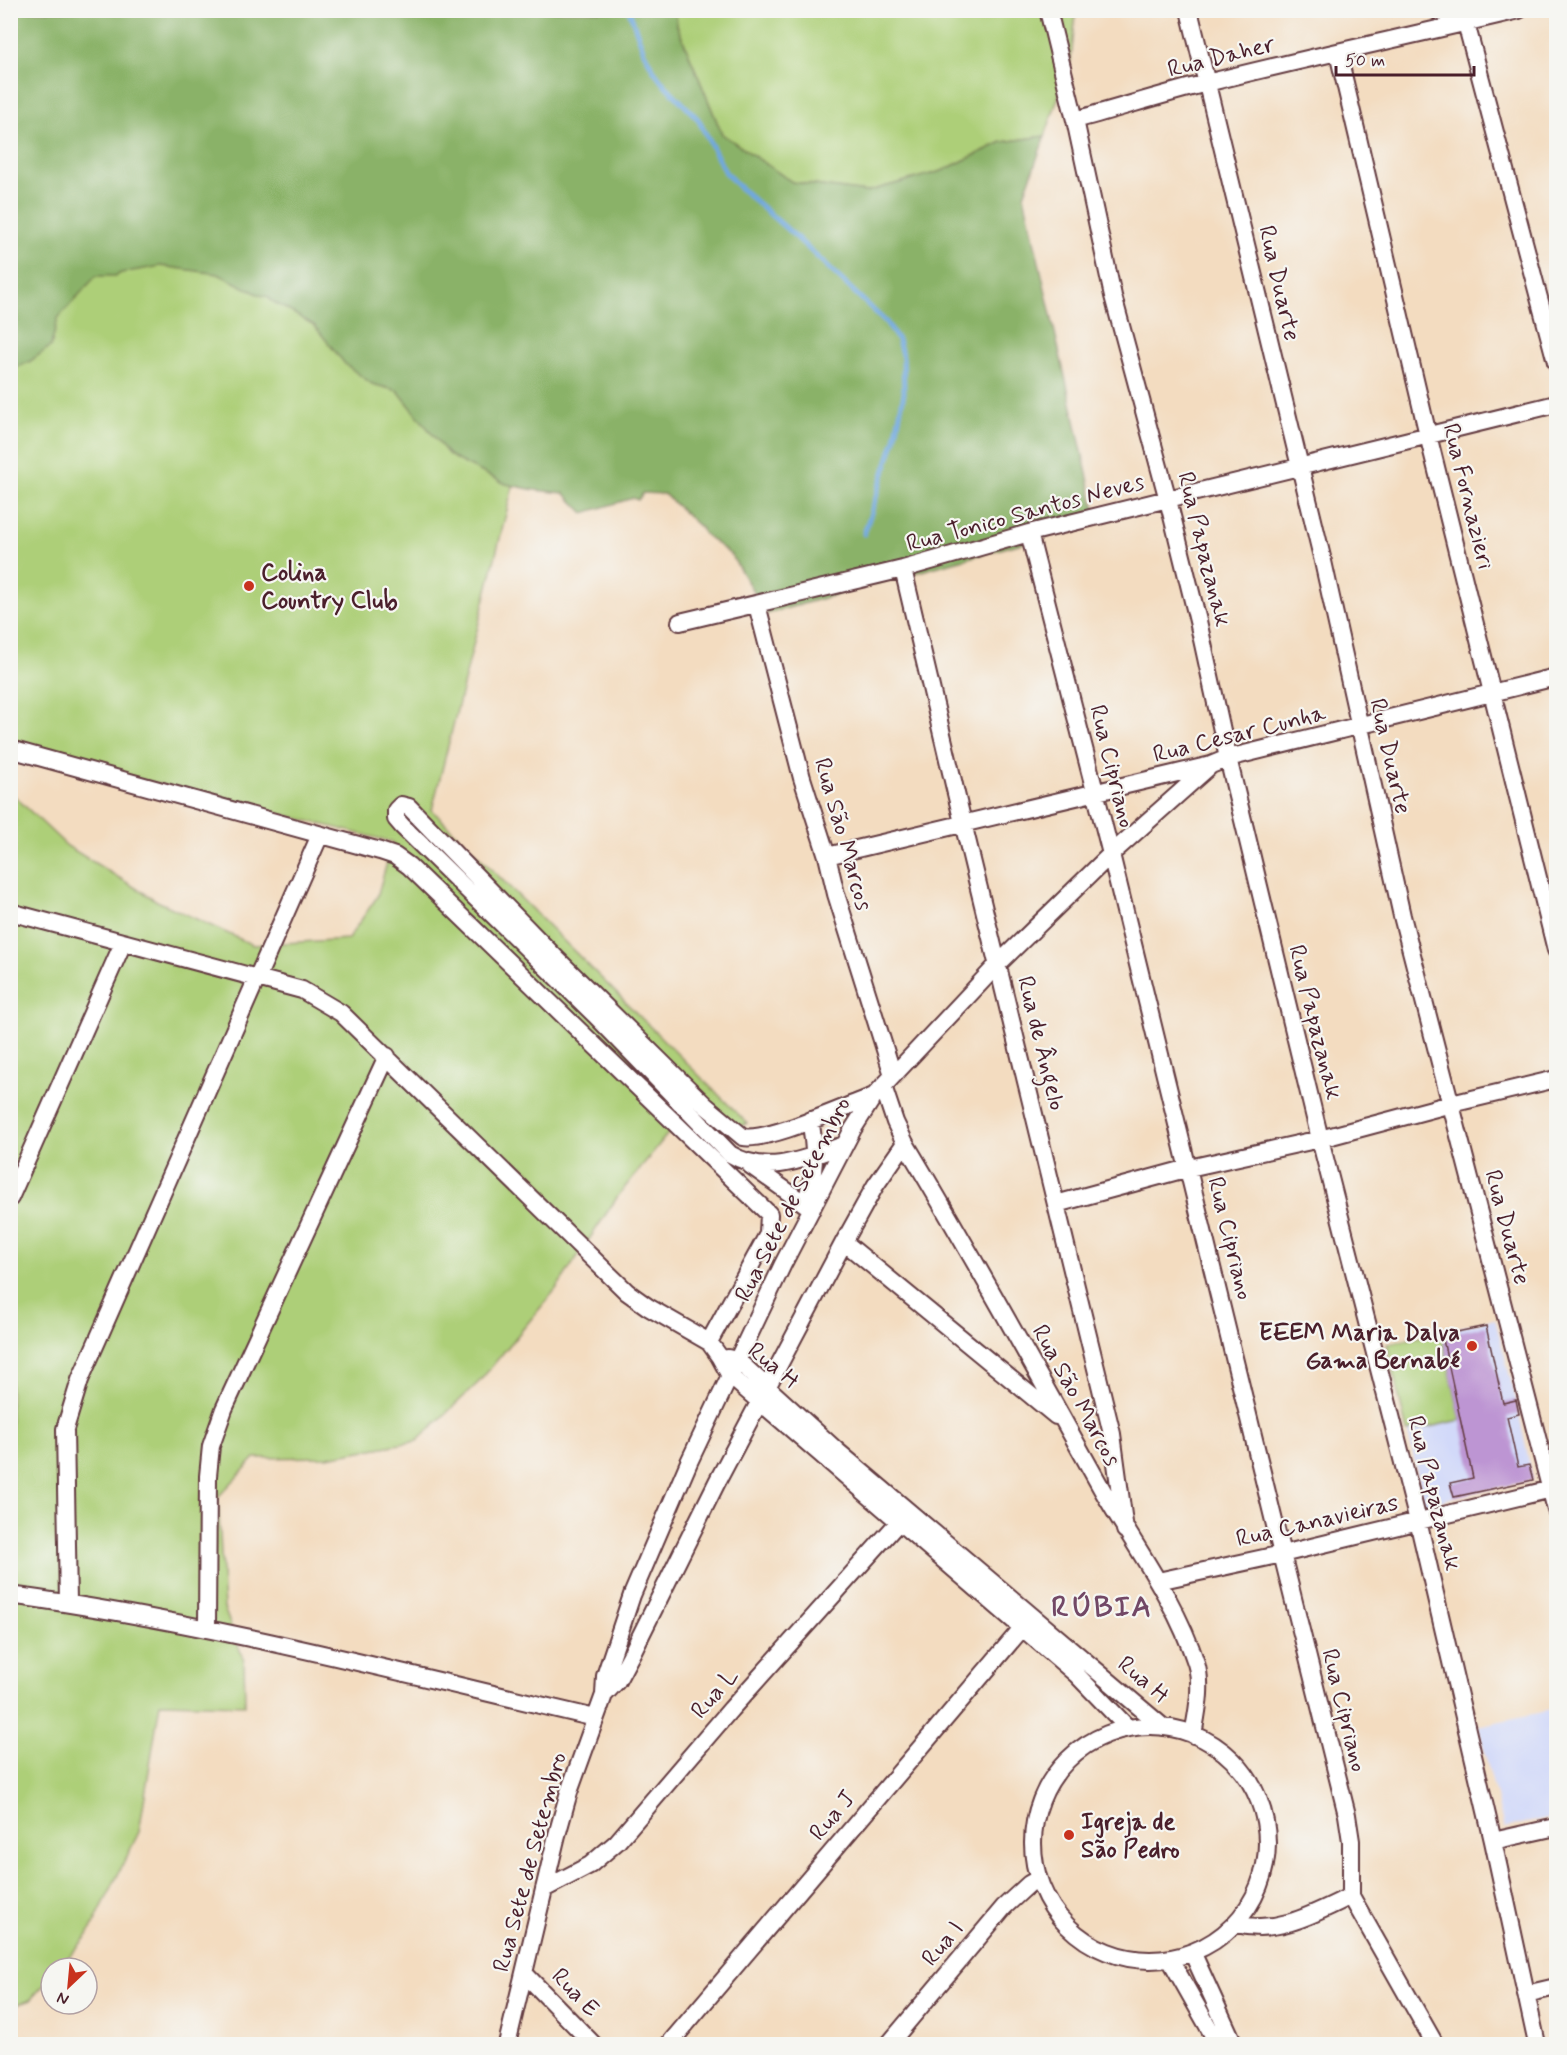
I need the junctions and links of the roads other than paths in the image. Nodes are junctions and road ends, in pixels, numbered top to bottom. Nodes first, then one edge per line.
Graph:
1 (1048, 10) edge
2 (1189, 10) edge
3 (1436, 10) edge
4 (1519, 10) edge
5 (1466, 23) junction
6 (1338, 53) junction
7 (1206, 83) junction
8 (1075, 120) junction
9 (1557, 362) edge
10 (1557, 404) edge
11 (1428, 435) junction
12 (1299, 467) junction
13 (1168, 500) junction
14 (1029, 533) junction
15 (903, 569) junction
16 (757, 604) junction
17 (680, 622) dead end
18 (1557, 677) edge
19 (1494, 693) junction
20 (1360, 727) junction
21 (10, 749) edge
22 (1228, 759) junction
23 (1211, 765) junction
24 (1096, 793) junction
25 (963, 824) junction
26 (320, 834) junction
27 (1111, 854) junction
28 (826, 856) junction
29 (10, 912) edge
30 (123, 942) junction
31 (1557, 950) edge
32 (998, 964) junction
33 (255, 979) junction
34 (387, 1056) junction
35 (1557, 1079) edge
36 (884, 1086) junction
37 (1451, 1104) junction
38 (810, 1120) junction
39 (1320, 1139) junction
40 (905, 1143) junction
41 (844, 1145) junction
42 (815, 1155) junction
43 (746, 1162) junction
44 (1189, 1168) junction
45 (10, 1198) edge
46 (1056, 1204) junction
47 (808, 1206) junction
48 (844, 1242) junction
49 (709, 1342) junction
50 (719, 1356) junction
51 (737, 1360) junction
52 (730, 1376) junction
53 (768, 1387) junction
54 (760, 1403) junction
55 (1063, 1422) junction
56 (1554, 1489) edge
57 (1557, 1510) edge
58 (903, 1517) junction
59 (1418, 1521) junction
60 (1125, 1530) junction
61 (1282, 1554) junction
62 (1158, 1581) junction
63 (10, 1595) edge
64 (68, 1602) junction
65 (1027, 1622) junction
66 (207, 1628) junction
67 (604, 1695) junction
68 (595, 1718) junction
69 (1163, 1727) junction
70 (1128, 1728) junction
71 (1193, 1735) junction
72 (1557, 1827) edge
73 (1494, 1840) junction
74 (1038, 1879) junction
75 (544, 1889) junction
76 (1352, 1896) junction
77 (1237, 1924) junction
78 (1193, 1954) junction
79 (1170, 1959) junction
80 (524, 1973) junction
81 (1557, 1987) edge
82 (1526, 1994) junction
83 (507, 2044) edge
84 (593, 2044) edge
85 (669, 2044) edge
86 (889, 2044) edge
87 (1218, 2044) edge
88 (1234, 2044) edge
89 (1435, 2044) edge
90 (1537, 2044) edge

1 - 8 street, Rua Papazanak
2 - 7 street, Rua Duarte
3 - 5 street
4 - 5 street, Rua Daher
5 - 6 street, Rua Daher
5 - 9 street
6 - 7 street, Rua Daher
6 - 11 street, Rua Fornazieri
7 - 8 street, Rua Daher
7 - 12 street, Rua Duarte
8 - 13 street, Rua Papazanak
10 - 11 street, Rua Tonico Santos Neves
11 - 12 street, Rua Tonico Santos Neves
11 - 19 street, Rua Fornazieri
12 - 13 street, Rua Tonico Santos Neves
12 - 20 street, Rua Duarte
13 - 14 street, Rua Tonico Santos Neves
13 - 22 street, Rua Papazanak
14 - 15 street, Rua Tonico Santos Neves
14 - 24 street, Rua Cipriano
15 - 16 street, Rua Tonico Santos Neves
15 - 25 street, Rua de Ângelo
16 - 17 street, Rua Tonico Santos Neves
16 - 28 street, Rua São Marcos
18 - 19 street, Rua Cesar Cunha
19 - 20 street, Rua Cesar Cunha
19 - 31 street, Rua Fornazieri
20 - 22 street, Rua Cesar Cunha
20 - 37 street, Rua Duarte
21 - 26 street
22 - 23 street, Rua Cesar Cunha
22 - 39 street, Rua Papazanak
23 - 24 street, Rua Cesar Cunha
23 - 27 street, Rua Sete de Setembro
24 - 25 street, Rua Cesar Cunha
24 - 27 street, Rua Cipriano
25 - 28 street, Rua Cesar Cunha
25 - 32 street, Rua de Ângelo
26 - 33 street
26 - 49 street
27 - 32 street, Rua Sete de Setembro
27 - 44 street, Rua Cipriano
28 - 36 street, Rua São Marcos
29 - 30 street
30 - 33 street
30 - 45 street
32 - 36 street, Rua Sete de Setembro
32 - 46 street, Rua de Ângelo
33 - 34 street
33 - 64 street
34 - 49 street
34 - 66 street
35 - 37 street
36 - 38 street
36 - 40 street, Rua São Marcos
36 - 41 street, Rua Sete de Setembro
37 - 39 street
37 - 56 street, Rua Duarte
38 - 42 street
38 - 43 street
39 - 44 street
39 - 59 street, Rua Papazanak
40 - 48 street, Rua Sete de Setembro
40 - 55 street, Rua São Marcos
41 - 42 street
41 - 47 street, Rua Sete de Setembro
42 - 43 street
42 - 47 street
43 - 47 street
44 - 46 street
44 - 61 street, Rua Cipriano
46 - 60 street, Rua de Ângelo
47 - 51 street, Rua Sete de Setembro
48 - 53 street, Rua Sete de Setembro
48 - 55 street
49 - 50 street
50 - 51 street, Rua H
50 - 52 street, Rua H
51 - 52 street, Rua Sete de Setembro
51 - 53 street, Rua H
52 - 54 street, Rua H
52 - 67 street, Rua Sete de Setembro
53 - 54 street, Rua Sete de Setembro
53 - 58 street, Rua H
54 - 58 street, Rua H
54 - 67 street, Rua Sete de Setembro
55 - 60 street, Rua São Marcos
56 - 57 street, Rua Duarte
56 - 59 street, Rua Canavieiras
58 - 65 street, Rua H
58 - 75 street, Rua L
59 - 61 street, Rua Canavieiras
59 - 73 street, Rua Papazanak
60 - 62 street, Rua São Marcos
61 - 62 street, Rua Canavieiras
61 - 76 street, Rua Cipriano
62 - 71 street, Rua São Marcos
63 - 64 street
64 - 66 street
65 - 69 street, Rua H
65 - 70 street, Rua H
65 - 85 street, Rua J
66 - 68 street
67 - 68 street, Rua Sete de Setembro
68 - 75 street, Rua Sete de Setembro
69 - 70 street
69 - 71 street
70 - 74 street
71 - 77 street
72 - 73 street
73 - 82 street, Rua Papazanak
74 - 79 street
74 - 86 street, Rua I
75 - 80 street, Rua Sete de Setembro
76 - 77 street
76 - 89 street, Rua Cipriano
77 - 78 street
78 - 79 street
78 - 88 street
79 - 87 street
80 - 83 street, Rua Sete de Setembro
80 - 84 street, Rua E
81 - 82 street
82 - 90 street, Rua Papazanak

